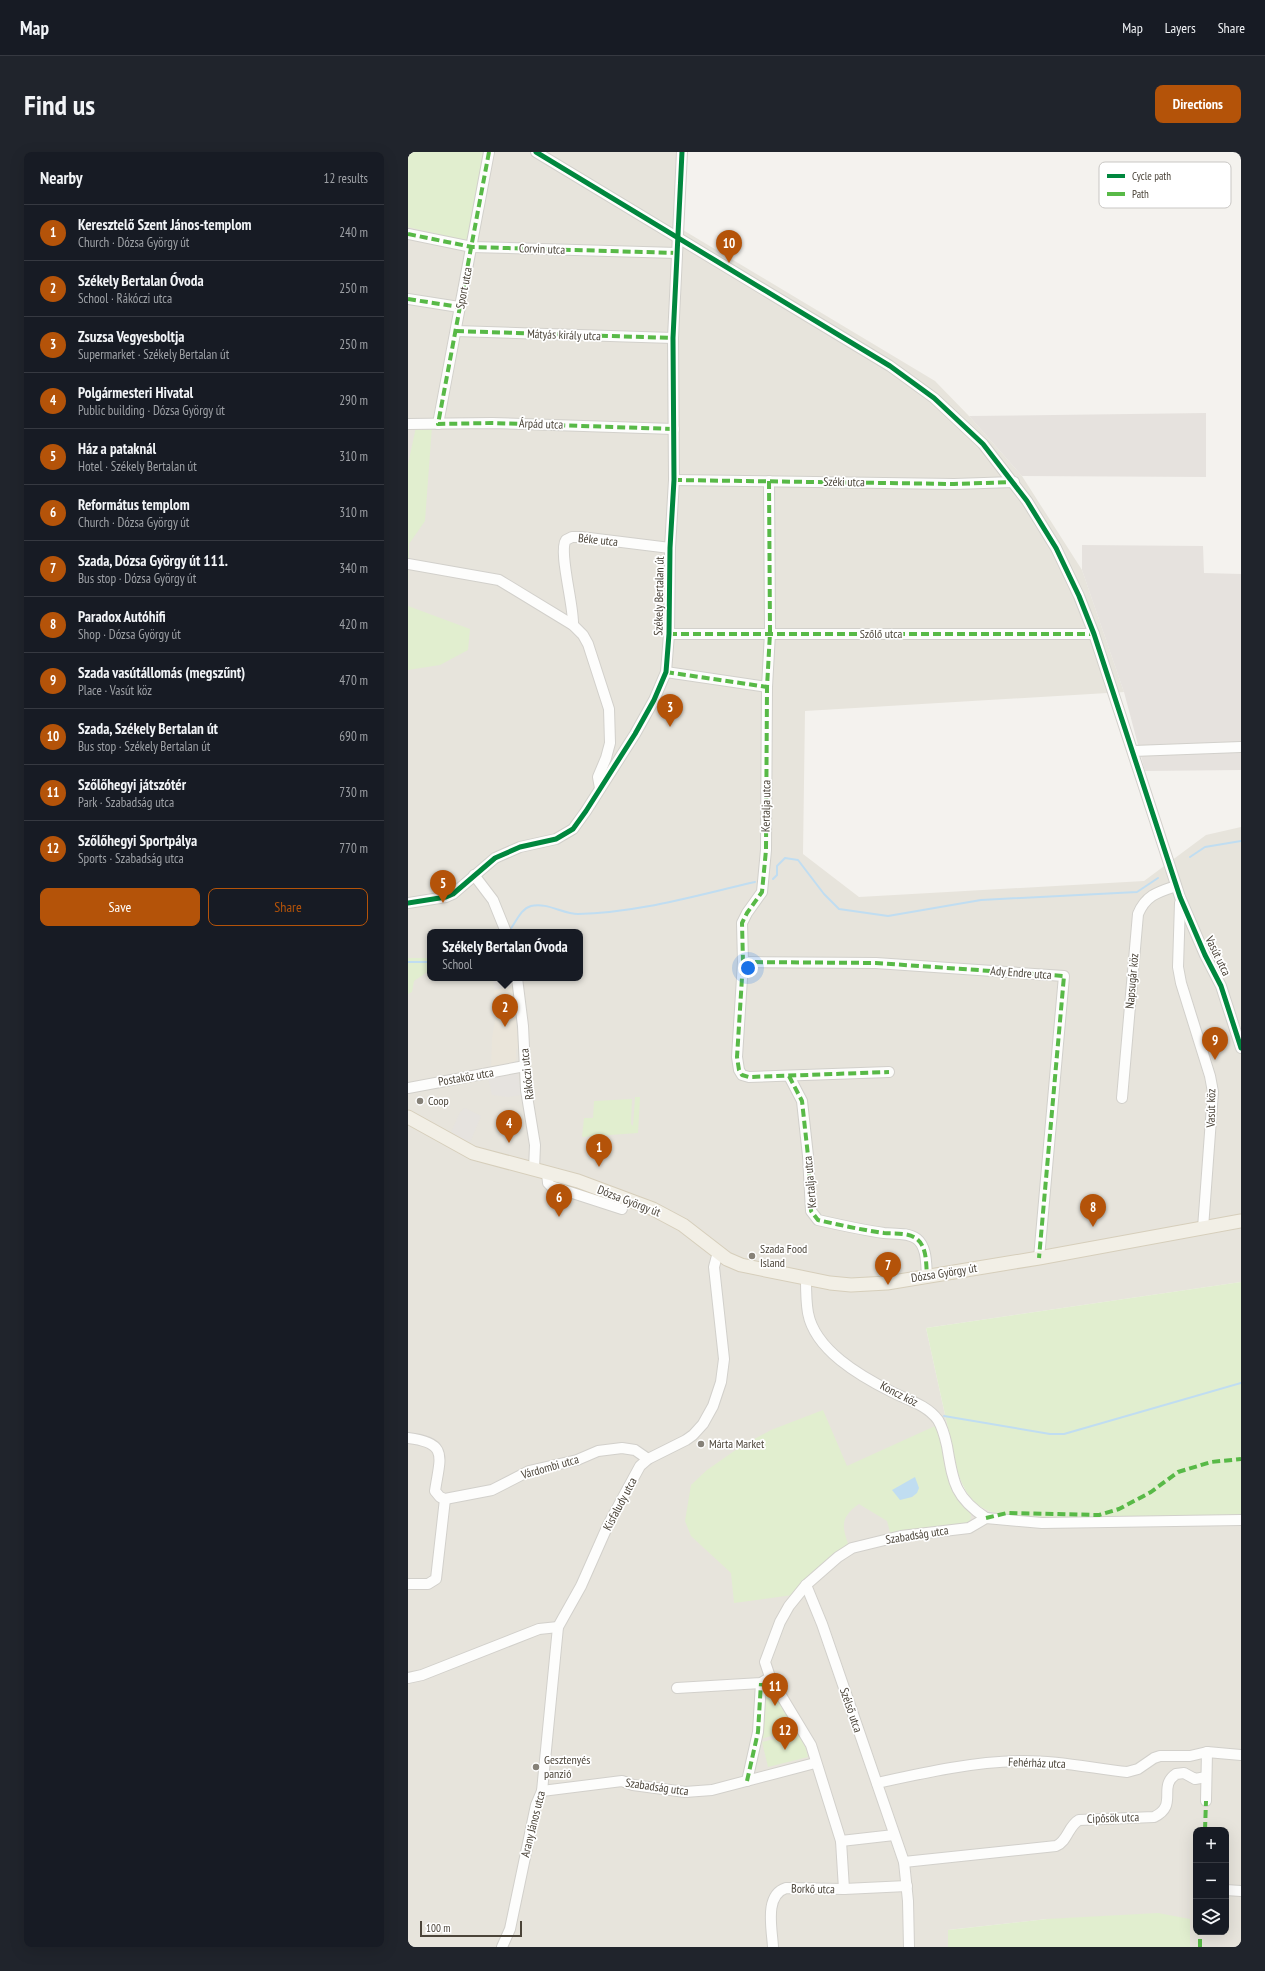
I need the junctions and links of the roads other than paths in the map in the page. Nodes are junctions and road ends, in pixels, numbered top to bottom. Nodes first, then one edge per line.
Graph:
1 (489, 152) edge
2 (536, 152) edge
3 (682, 152) edge
4 (408, 234) edge
5 (674, 235) junction
6 (472, 247) junction
7 (677, 253) junction
8 (408, 299) edge
9 (459, 307) junction
10 (456, 332) junction
11 (673, 338) junction
12 (408, 424) edge
13 (438, 424) junction
14 (674, 429) junction
15 (674, 480) junction
16 (769, 481) junction
17 (1014, 482) junction
18 (670, 548) junction
19 (408, 564) edge
20 (573, 625) junction
21 (770, 633) junction
22 (669, 634) junction
23 (1094, 634) junction
24 (666, 672) junction
25 (767, 687) junction
26 (1241, 747) edge
27 (1133, 751) junction
28 (600, 788) junction
29 (474, 875) junction
30 (1176, 886) junction
31 (1180, 896) junction
32 (408, 903) edge
33 (505, 929) edge
34 (1197, 938) junction
35 (1179, 942) junction
36 (743, 962) junction
37 (516, 981) edge
38 (1241, 1048) edge
39 (525, 1066) junction
40 (889, 1072) dead end
41 (789, 1076) junction
42 (409, 1088) edge
43 (1122, 1098) dead end
44 (408, 1117) edge
45 (534, 1170) junction
46 (547, 1173) junction
47 (622, 1209) dead end
48 (1241, 1221) edge
49 (1203, 1228) junction
50 (718, 1252) junction
51 (1039, 1258) junction
52 (927, 1276) junction
53 (806, 1279) junction
54 (408, 1438) edge
55 (648, 1459) junction
56 (445, 1499) junction
57 (986, 1518) junction
58 (1241, 1520) edge
59 (408, 1584) edge
60 (806, 1585) junction
61 (558, 1627) junction
62 (770, 1677) junction
63 (408, 1678) edge
64 (761, 1683) junction
65 (677, 1688) dead end
66 (1207, 1752) junction
67 (1241, 1755) edge
68 (816, 1763) junction
69 (1206, 1777) junction
70 (747, 1781) junction
71 (877, 1783) junction
72 (542, 1791) junction
73 (1206, 1801) dead end
74 (894, 1835) junction
75 (841, 1841) junction
76 (904, 1862) junction
77 (906, 1886) junction
78 (844, 1889) junction
79 (1229, 1890) edge
80 (1241, 1891) edge
81 (502, 1947) edge
82 (773, 1947) edge
83 (909, 1947) edge

1 - 6 street, Sport utca
2 - 5 street, Vasút utca
3 - 5 street, Székely Bertalan út
4 - 6 street, Corvin utca
5 - 7 street, Székely Bertalan út
5 - 17 street, Vasút utca
6 - 7 street, Corvin utca
6 - 9 street, Sport utca
7 - 11 street, Székely Bertalan út
8 - 9 street
9 - 10 street, Sport utca
10 - 11 street, Mátyás király utca
10 - 13 street, Sport utca
11 - 14 street, Székely Bertalan út
12 - 13 street, Árpád utca
13 - 14 street, Árpád utca
14 - 15 street, Székely Bertalan út
15 - 16 street, Széki utca
15 - 18 street, Székely Bertalan út
16 - 17 street, Széki utca
16 - 21 street, Kertalja utca
17 - 23 street, Vasút utca
18 - 20 street, Béke utca
18 - 22 street, Székely Bertalan út
19 - 20 street
20 - 28 street
21 - 22 street, Szőlő utca
21 - 23 street, Szőlő utca
21 - 25 street, Kertalja utca
22 - 24 street, Székely Bertalan út
23 - 27 street, Vasút utca
24 - 25 street
24 - 28 street, Székely Bertalan út
25 - 36 street, Kertalja utca
26 - 27 street
27 - 30 street, Vasút utca
28 - 29 street, Székely Bertalan út
29 - 32 street, Székely Bertalan út
29 - 33 street
30 - 31 street, Vasút utca
30 - 43 street, Napsugár köz
31 - 34 street, Vasút utca
31 - 35 street, Vasút köz
34 - 35 street
34 - 38 street, Vasút utca
35 - 49 street, Vasút köz
36 - 41 street, Kertalja utca
36 - 51 street, Ady Endre utca
37 - 39 street, Rákóczi utca
39 - 42 street, Postaköz utca
39 - 45 street, Rákóczi utca
40 - 41 street, Kertalja utca
41 - 52 street, Kertalja utca
44 - 45 main road, Dózsa György út
45 - 46 main road, Dózsa György út
46 - 47 street, Dózsa György út
46 - 50 main road, Dózsa György út
48 - 49 main road, Dózsa György út
49 - 51 main road, Dózsa György út
50 - 53 main road, Dózsa György út
50 - 55 street, Kisfaludy utca
51 - 52 main road, Dózsa György út
52 - 53 main road, Dózsa György út
53 - 57 street, Koncz köz
54 - 56 street
55 - 56 street, Várdombi utca
55 - 61 street, Kisfaludy utca
56 - 59 street
57 - 58 street
57 - 60 street, Szabadság utca
60 - 62 street, Szabadság utca
60 - 71 street, Szélső utca
61 - 63 street
61 - 72 street, Arany János utca
62 - 64 street
62 - 68 street, Szabadság utca
64 - 65 street
64 - 70 street
66 - 67 street, Fehérház utca
66 - 69 street
66 - 71 street, Fehérház utca
68 - 70 street, Szabadság utca
68 - 75 street, Szabadság utca
69 - 73 street
69 - 76 street, Cipősök utca
70 - 72 street, Szabadság utca
71 - 74 street, Szélső utca
72 - 81 street, Arany János utca
74 - 75 street
74 - 76 street, Szélső utca
75 - 78 street, Szabadság utca
76 - 77 street, Szélső utca
77 - 78 street, Borkő utca
77 - 83 street, Szélső utca
78 - 82 street, Borkő utca
79 - 80 street

